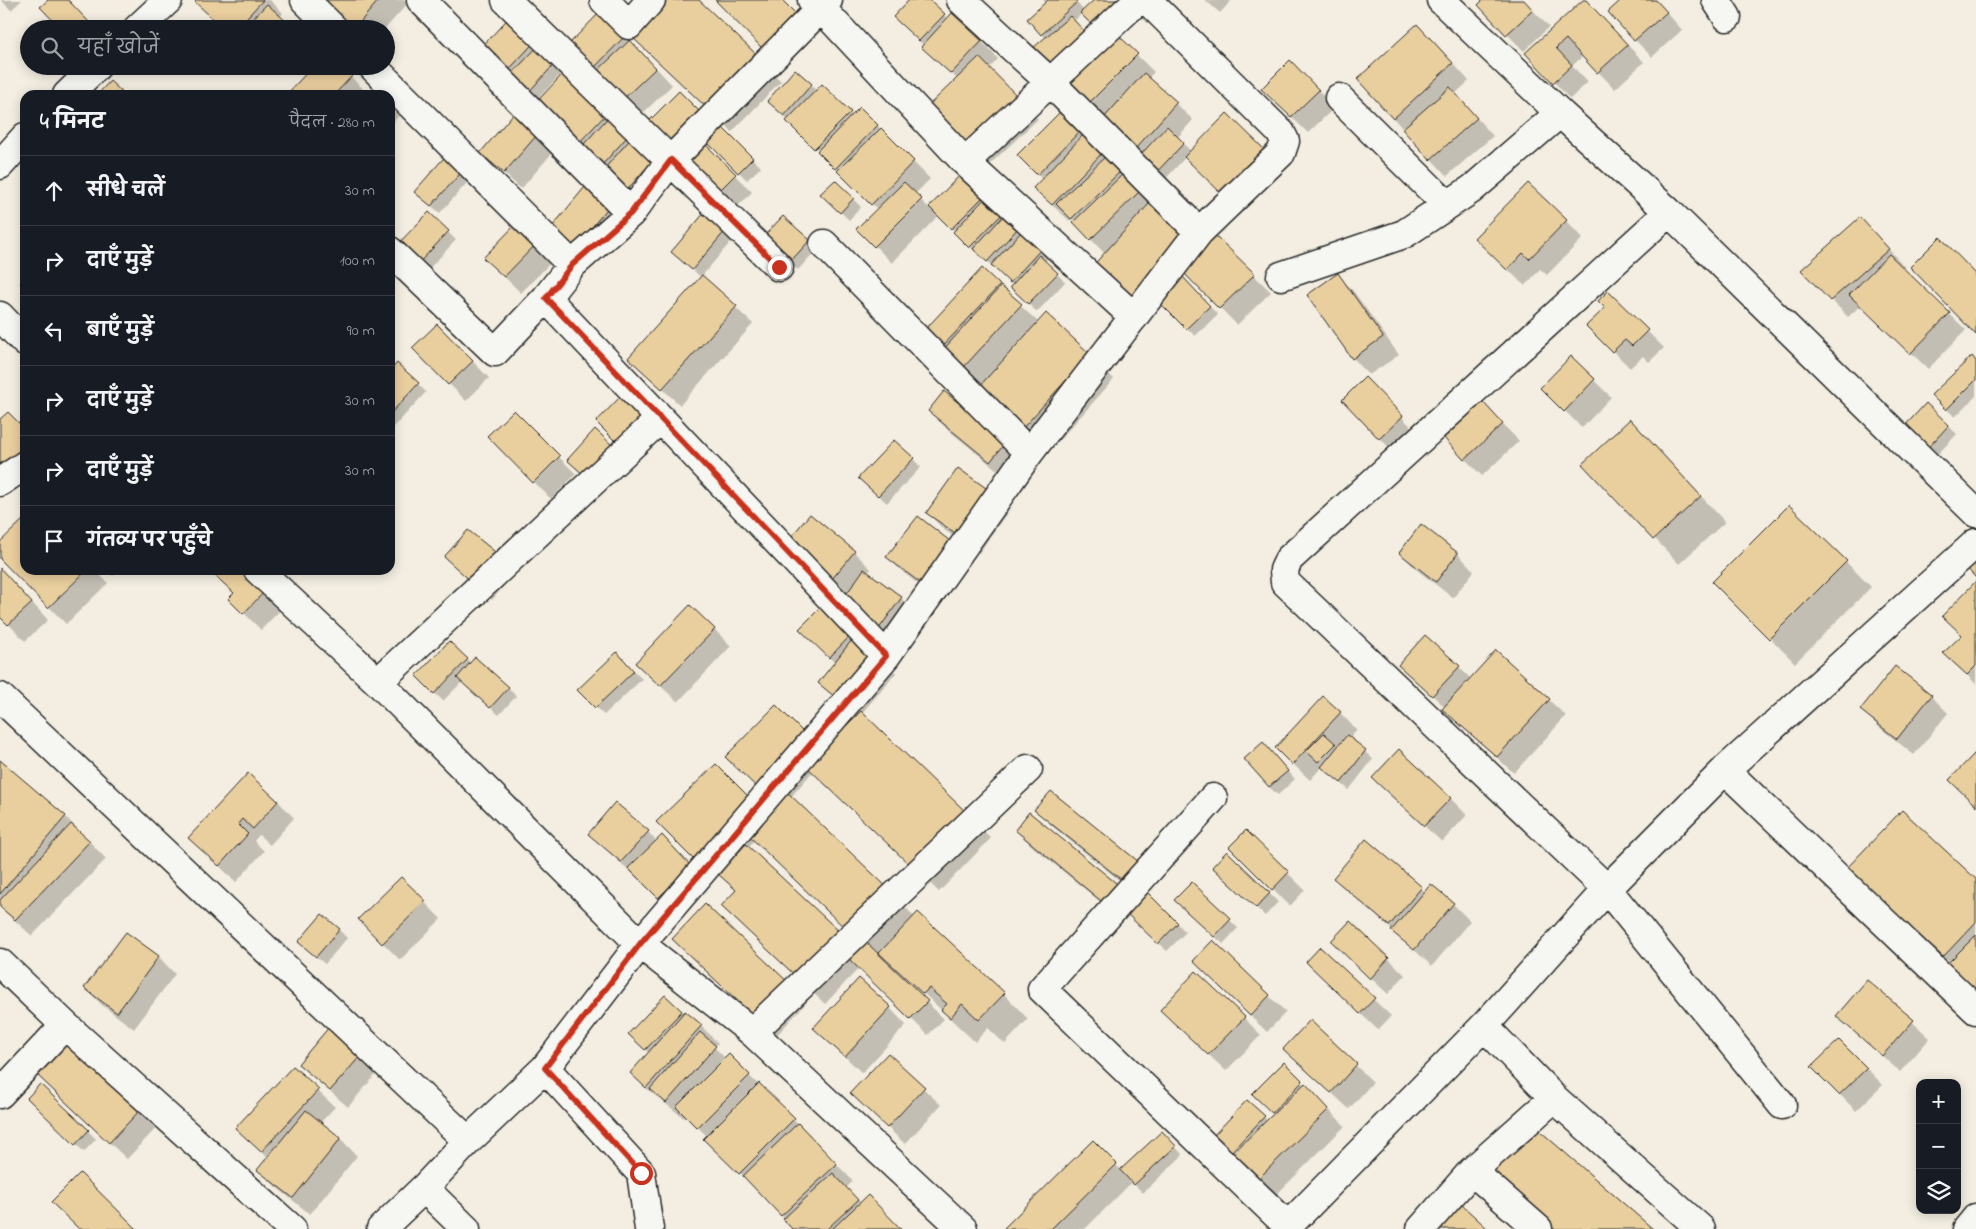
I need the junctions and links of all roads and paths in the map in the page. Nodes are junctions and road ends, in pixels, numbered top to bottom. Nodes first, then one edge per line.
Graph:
1 (168, 0) edge
2 (305, 0) edge
3 (421, 0) edge
4 (506, 0) edge
5 (604, 0) edge
6 (651, 0) edge
7 (961, 0) edge
8 (1138, 0) edge
9 (1147, 0) edge
10 (1441, 0) edge
11 (820, 3) edge
12 (147, 20) edge
13 (325, 20) edge
14 (87, 75) edge
15 (381, 75) edge
16 (1051, 83) junction
17 (71, 90) edge
18 (1339, 98) dead end
19 (1560, 113) junction
20 (20, 143) edge
21 (671, 160) junction
22 (965, 162) junction
23 (0, 165) edge
24 (1447, 206) junction
25 (1669, 212) junction
26 (631, 213) junction
27 (1199, 232) junction
28 (824, 244) dead end
29 (395, 256) edge
30 (572, 265) junction
31 (779, 267) dead end
32 (1281, 276) dead end
33 (546, 298) junction
34 (0, 316) edge
35 (1134, 317) junction
36 (20, 337) edge
37 (660, 419) junction
38 (1029, 453) junction
39 (20, 468) edge
40 (0, 482) edge
41 (1976, 513) edge
42 (1976, 543) edge
43 (263, 575) edge
44 (886, 656) junction
45 (378, 682) junction
46 (0, 697) edge
47 (1028, 769) dead end
48 (1725, 770) junction
49 (1213, 798) dead end
50 (1607, 889) junction
51 (640, 944) junction
52 (0, 963) edge
53 (1976, 1010) edge
54 (65, 1025) junction
55 (1484, 1026) junction
56 (752, 1032) junction
57 (545, 1068) junction
58 (0, 1094) edge
59 (1554, 1098) junction
60 (1782, 1105) dead end
61 (468, 1141) junction
62 (1472, 1172) junction
63 (424, 1188) junction
64 (1976, 1218) edge
65 (1287, 1228) edge
66 (292, 1229) edge
67 (381, 1229) edge
68 (466, 1229) edge
69 (649, 1229) edge
70 (962, 1229) edge
71 (1421, 1229) edge
72 (1538, 1229) edge
73 (1701, 1229) edge
74 (1967, 1229) edge

1 - 12 street
2 - 13 street
3 - 26 street
4 - 21 street
5 - 6 street
7 - 16 street
8 - 16 street
9 - 27 street
10 - 19 street
11 - 21 street
11 - 22 street
14 - 17 street
15 - 30 street
16 - 22 street
16 - 27 street
18 - 24 street
19 - 24 street
19 - 25 street
20 - 23 street
21 - 26 street
21 - 31 street
22 - 35 street
24 - 32 street
25 - 41 street
25 - 50 street
26 - 30 street
27 - 35 street
28 - 38 street
29 - 33 street
30 - 33 street
33 - 37 street
34 - 36 street
35 - 38 street
37 - 44 street
37 - 45 street
38 - 44 street
39 - 40 street
42 - 48 street
43 - 45 street
44 - 51 street
45 - 51 street
46 - 61 street
47 - 56 street
48 - 50 street
48 - 53 street
49 - 65 street
50 - 55 street
50 - 60 street
51 - 56 street
51 - 57 street
52 - 54 street
54 - 58 street
54 - 66 street
55 - 59 street
55 - 65 street
56 - 70 street
57 - 61 street
57 - 69 street
59 - 62 street
59 - 73 street
61 - 63 street
62 - 71 street
62 - 72 street
63 - 67 street
63 - 68 street
64 - 74 street

